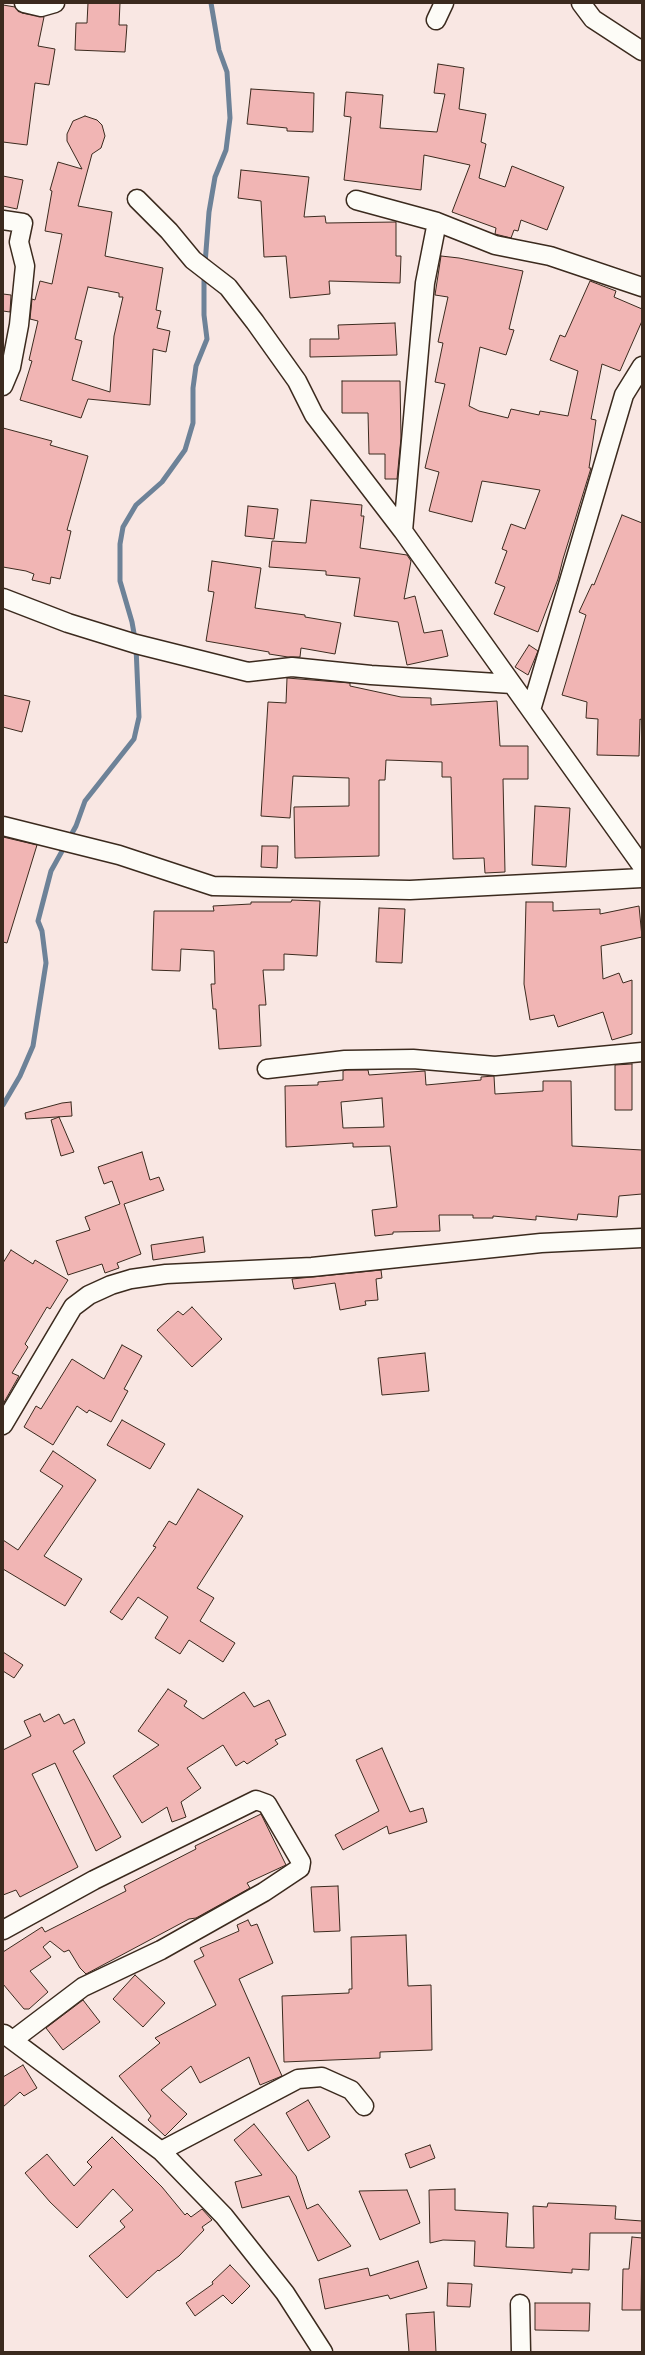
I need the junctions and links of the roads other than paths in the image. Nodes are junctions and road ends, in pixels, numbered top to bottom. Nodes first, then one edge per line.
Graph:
1 (24, 3) edge
2 (55, 3) edge
3 (444, 3) edge
4 (581, 3) edge
5 (436, 20) dead end
6 (642, 51) edge
7 (137, 199) dead end
8 (356, 200) dead end
9 (3, 220) edge
10 (437, 222) junction
11 (642, 287) edge
12 (642, 366) edge
13 (3, 386) edge
14 (403, 531) junction
15 (3, 598) edge
16 (512, 684) junction
17 (531, 710) junction
18 (3, 826) edge
19 (642, 866) edge
20 (642, 878) edge
21 (642, 1052) edge
22 (267, 1069) dead end
23 (642, 1238) edge
24 (3, 1425) edge
25 (3, 1930) edge
26 (8, 2037) edge
27 (364, 2106) dead end
28 (161, 2150) junction
29 (520, 2304) dead end
30 (323, 2352) edge
31 (522, 2352) edge

1 - 2 street
3 - 5 street
4 - 6 street
7 - 14 street
8 - 10 street
9 - 13 street
10 - 11 street
10 - 14 street
12 - 17 street
14 - 16 street
15 - 16 street
16 - 17 street
17 - 19 street
18 - 20 street
21 - 22 street
23 - 24 street
25 - 26 street
26 - 28 street
27 - 28 street
28 - 30 street
29 - 31 street

